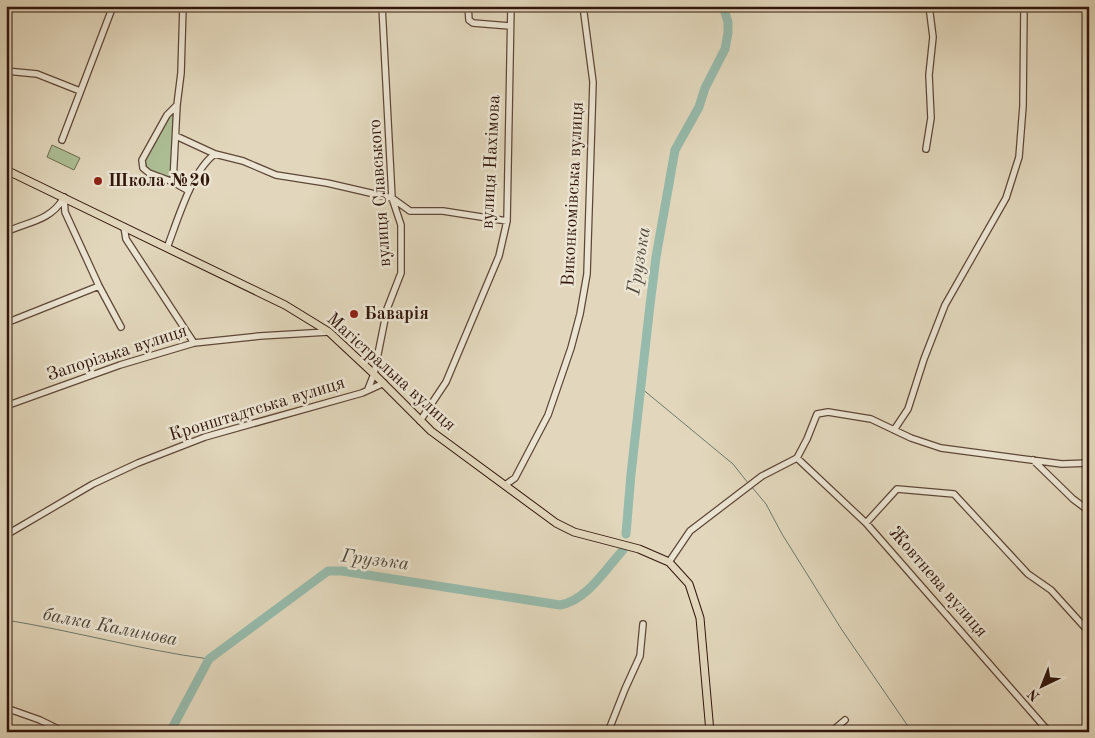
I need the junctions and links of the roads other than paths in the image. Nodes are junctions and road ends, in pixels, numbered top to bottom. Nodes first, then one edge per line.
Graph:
1 (7, 6) edge
2 (113, 6) edge
3 (183, 6) edge
4 (382, 6) edge
5 (468, 6) edge
6 (511, 6) edge
7 (583, 6) edge
8 (929, 6) edge
9 (1024, 6) edge
10 (6, 10) edge
11 (510, 26) junction
12 (6, 71) edge
13 (80, 91) junction
14 (177, 105) junction
15 (176, 136) junction
16 (62, 140) dead end
17 (926, 149) dead end
18 (215, 154) junction
19 (6, 170) edge
20 (173, 182) junction
21 (188, 191) junction
22 (64, 198) junction
23 (392, 198) junction
24 (507, 220) junction
25 (124, 227) junction
26 (6, 232) edge
27 (167, 248) junction
28 (99, 286) junction
29 (6, 323) edge
30 (121, 327) dead end
31 (329, 332) junction
32 (194, 343) junction
33 (374, 374) junction
34 (384, 383) junction
35 (368, 388) junction
36 (6, 406) edge
37 (420, 421) junction
38 (894, 430) junction
39 (797, 458) junction
40 (1033, 460) junction
41 (1089, 463) edge
42 (505, 485) junction
43 (1089, 511) edge
44 (866, 523) junction
45 (6, 535) edge
46 (669, 562) junction
47 (642, 624) dead end
48 (1089, 632) edge
49 (6, 708) edge
50 (846, 720) dead end
51 (64, 732) edge
52 (608, 732) edge
53 (710, 732) edge
54 (831, 732) edge
55 (1049, 732) edge

1 - 10 street
2 - 13 street
3 - 14 street
4 - 23 street, вулиця Славського
5 - 11 street
6 - 11 street, вулиця Нахімова
7 - 42 street, Виконкомівська вулиця
8 - 17 street
9 - 38 street
11 - 24 street, вулиця Нахімова
12 - 13 street
13 - 16 street
14 - 15 street
14 - 20 street
15 - 18 street
15 - 20 street
18 - 21 street
18 - 23 street
19 - 22 main road, Магістральна вулиця
20 - 21 street
21 - 27 street
22 - 25 main road, Магістральна вулиця
22 - 26 street
22 - 28 street
23 - 24 street
23 - 33 street, вулиця Славського
24 - 37 street, вулиця Нахімова
25 - 27 main road, Магістральна вулиця
25 - 32 street
27 - 31 main road, Магістральна вулиця
28 - 29 street
28 - 30 street
31 - 32 street, Запорізька вулиця
31 - 33 main road, Магістральна вулиця
32 - 36 street, Запорізька вулиця
33 - 34 main road, Магістральна вулиця
33 - 35 street, вулиця Славського
34 - 35 street, Кронштадтська вулиця
34 - 37 main road, Магістральна вулиця
35 - 45 street, Кронштадтська вулиця
37 - 42 main road, Магістральна вулиця
38 - 39 street
38 - 40 street
39 - 44 street, Жовтнева вулиця
39 - 46 street
40 - 41 street
40 - 43 street
42 - 46 main road, Магістральна вулиця
44 - 48 street
44 - 55 street, Жовтнева вулиця
46 - 53 main road, Магістральна вулиця
47 - 52 street
49 - 51 street
50 - 54 street

